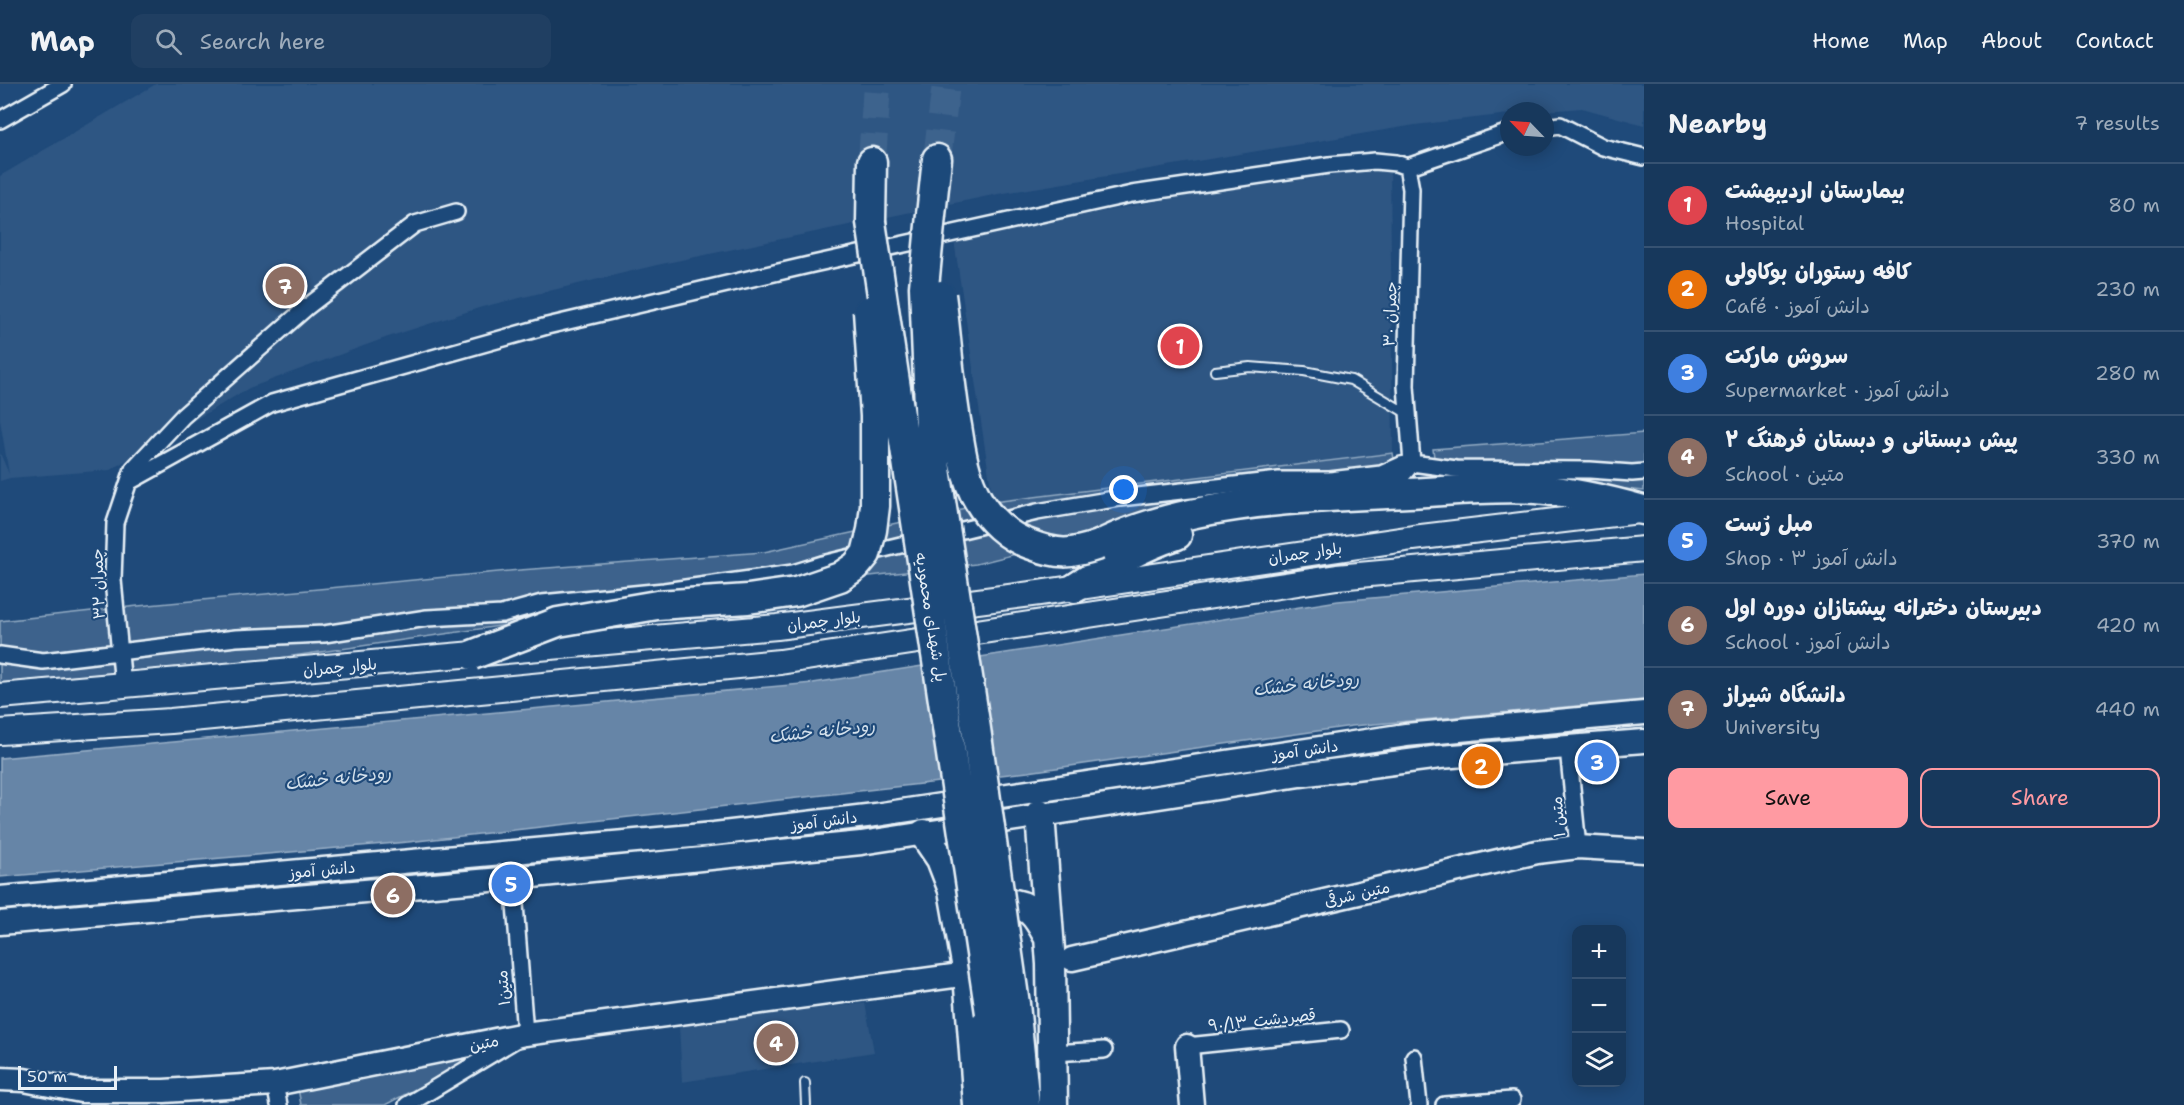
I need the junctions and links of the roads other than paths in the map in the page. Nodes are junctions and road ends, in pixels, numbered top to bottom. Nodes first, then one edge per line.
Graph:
1 (63, 84) edge
2 (0, 120) edge
3 (1554, 126) edge
4 (1500, 135) edge
5 (1644, 157) edge
6 (937, 159) tunnel mouth
7 (873, 162) tunnel mouth
8 (1407, 167) junction
9 (456, 212) dead end
10 (931, 216) junction
11 (871, 222) junction
12 (1215, 371) dead end
13 (1409, 415) junction
14 (1412, 463) junction
15 (1644, 472) edge
16 (129, 482) junction
17 (1500, 488) junction
18 (1299, 500) junction
19 (1266, 503) junction
20 (1643, 510) edge
21 (1644, 549) edge
22 (1075, 588) junction
23 (120, 650) junction
24 (0, 655) edge
25 (472, 655) junction
26 (123, 686) junction
27 (0, 696) edge
28 (1644, 713) edge
29 (0, 732) edge
30 (1644, 741) edge
31 (1568, 748) junction
32 (1040, 814) junction
33 (924, 834) junction
34 (1578, 847) junction
35 (1644, 850) edge
36 (513, 878) junction
37 (0, 898) edge
38 (0, 923) edge
39 (1050, 938) junction
40 (1072, 959) dead end
41 (962, 969) junction
42 (1003, 1008) junction
43 (958, 1018) dead end
44 (1341, 1030) dead end
45 (525, 1034) junction
46 (1187, 1046) joint
47 (1104, 1050) dead end
48 (1053, 1053) junction
49 (1414, 1057) dead end
50 (0, 1078) edge
51 (806, 1083) dead end
52 (277, 1095) edge
53 (1512, 1100) dead end
54 (407, 1105) edge
55 (806, 1105) edge
56 (978, 1105) edge
57 (1000, 1105) edge
58 (1024, 1105) edge
59 (1053, 1105) edge
60 (1192, 1105) edge
61 (1419, 1105) edge
62 (1444, 1105) edge

1 - 2 street
3 - 5 street
4 - 8 street
6 - 10 highway
7 - 11 highway
8 - 13 street, ۳۰ چمران
8 - 16 street
9 - 16 street, ۳۲ چمران
10 - 19 highway, bridge
10 - 42 highway, پل شهدای محمودیه, bridge
11 - 25 highway, bridge
11 - 42 highway, پل شهدای محمودیه, bridge
12 - 13 lane
13 - 14 street, ۳۰ چمران
14 - 15 street
14 - 17 street
14 - 18 street
14 - 23 street
16 - 23 street, ۳۲ چمران
17 - 18 highway
17 - 20 highway
18 - 19 highway
19 - 22 highway
20 - 22 main road, بلوار چمران
21 - 29 main road, بلوار چمران
22 - 25 main road, بلوار چمران
23 - 24 street
23 - 26 street, ۳۲ چمران
25 - 26 main road, بلوار چمران
26 - 27 main road, بلوار چمران
28 - 37 main road, دانش آموز
30 - 31 main road, دانش آموز
31 - 32 main road, دانش آموز
31 - 34 street, متین ۱
32 - 33 main road, دانش آموز
32 - 39 highway
33 - 36 main road, دانش آموز
33 - 41 highway
34 - 35 main road, متین شرقی
34 - 40 main road, متین شرقی
36 - 38 main road, دانش آموز
36 - 45 street, متین۱
39 - 41 highway
39 - 48 highway
41 - 43 street
41 - 45 main road, متین
41 - 56 highway
42 - 57 highway
42 - 58 highway
44 - 46 street, ۹۰/۱۳ قصردشت
45 - 52 main road, متین
45 - 54 street
46 - 60 main road
47 - 48 street
48 - 59 highway
49 - 61 street
50 - 52 main road, متین
51 - 55 lane
53 - 62 street

